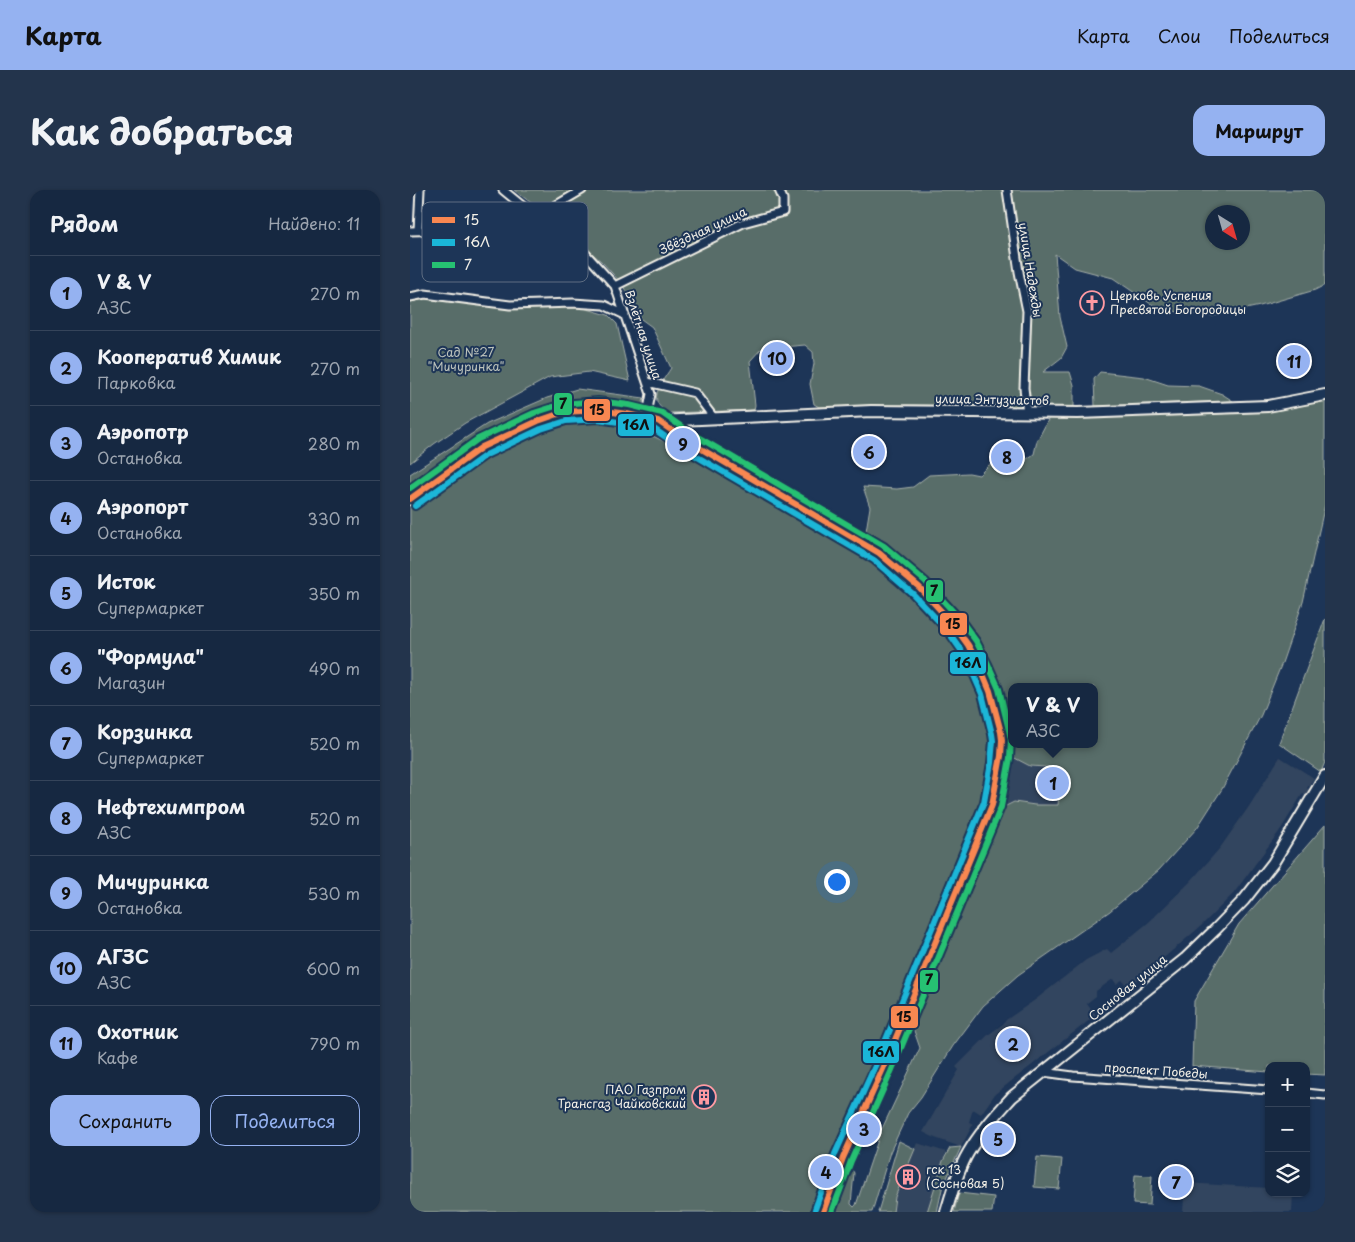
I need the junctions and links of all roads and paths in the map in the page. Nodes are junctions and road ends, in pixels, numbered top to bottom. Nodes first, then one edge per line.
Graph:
1 (420, 190) edge
2 (504, 190) edge
3 (582, 190) edge
4 (778, 190) edge
5 (1007, 190) edge
6 (518, 202) edge
7 (562, 202) edge
8 (414, 230) edge
9 (588, 255) edge
10 (615, 286) junction
11 (410, 297) edge
12 (625, 314) junction
13 (647, 382) junction
14 (1325, 395) edge
15 (1028, 413) junction
16 (714, 418) junction
17 (646, 419) junction
18 (658, 421) junction
19 (410, 499) edge
20 (1325, 776) edge
21 (1043, 1072) junction
22 (1265, 1090) edge
23 (1310, 1093) edge
24 (1325, 1095) edge
25 (823, 1212) edge
26 (946, 1212) edge

1 - 8 street
2 - 6 street, Взлётная улица
3 - 7 street
4 - 10 street, Звёздная улица
5 - 15 street, улица Надежды
9 - 10 street, Взлётная улица
10 - 12 street, Взлётная улица
11 - 12 street
12 - 13 street, Взлётная улица
13 - 16 street
13 - 17 street, Взлётная улица
14 - 15 main road, улица Энтузиастов
15 - 16 main road, улица Энтузиастов
16 - 18 main road, улица Энтузиастов
17 - 18 main road
17 - 19 main road
18 - 25 main road
20 - 21 main road, Сосновая улица
21 - 22 street, проспект Победы
21 - 26 main road, Сосновая улица
23 - 24 street

